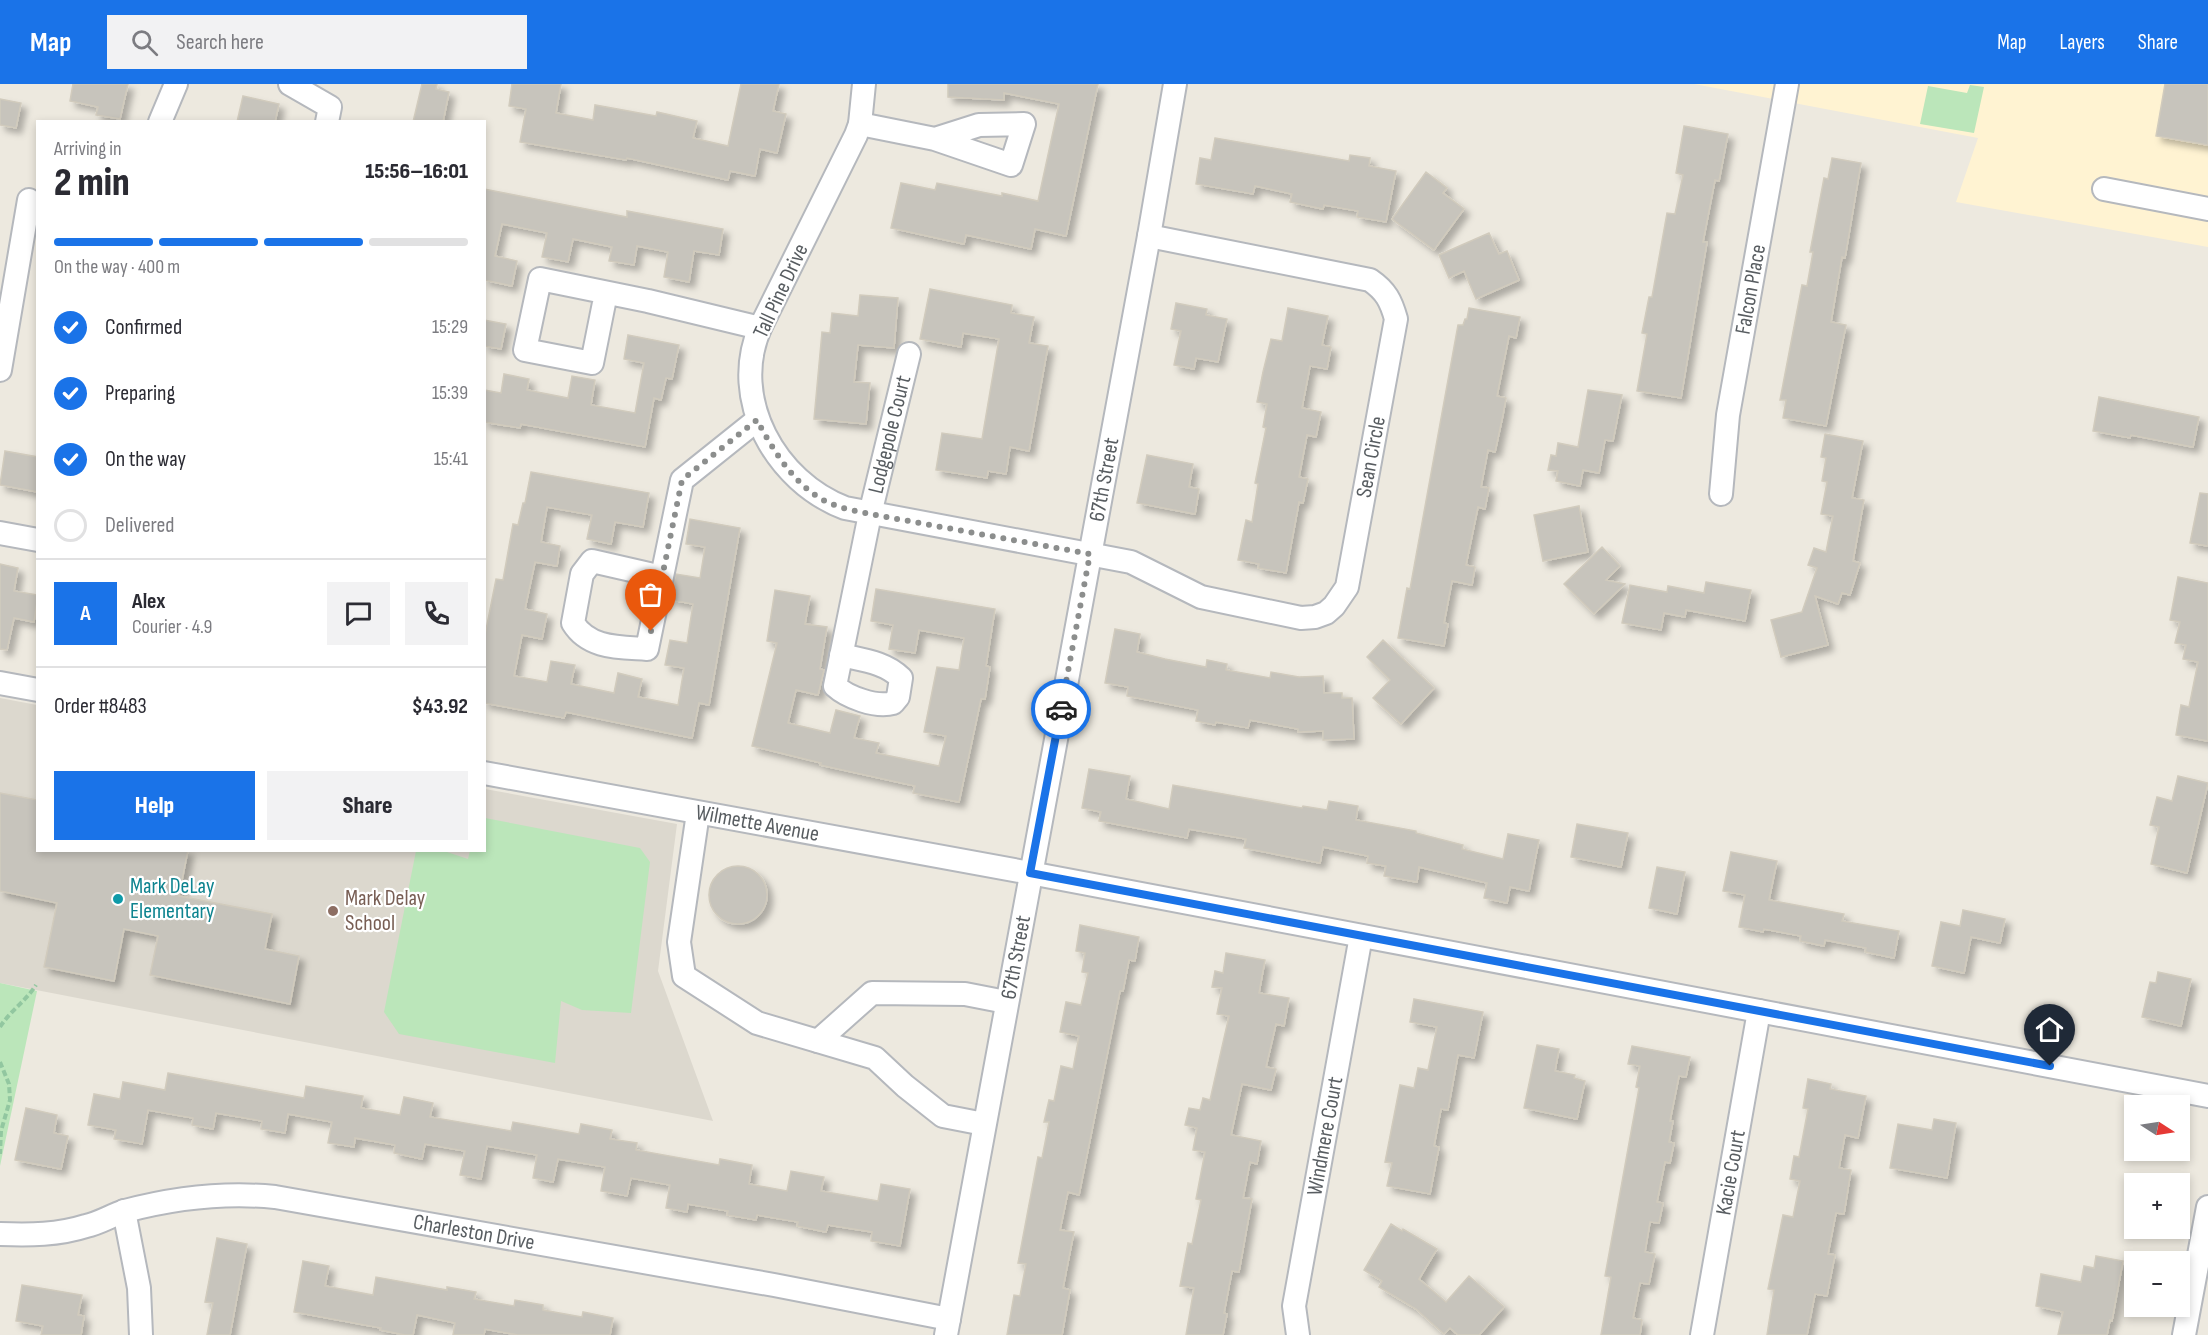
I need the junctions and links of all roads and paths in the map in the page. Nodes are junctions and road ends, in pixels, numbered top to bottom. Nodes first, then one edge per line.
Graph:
1 (176, 84) edge
2 (290, 84) edge
3 (864, 84) edge
4 (1175, 84) edge
5 (1787, 84) edge
6 (161, 120) edge
7 (327, 120) edge
8 (860, 124) junction
9 (935, 139) dead end
10 (2104, 189) dead end
11 (29, 200) dead end
12 (2208, 209) edge
13 (1149, 236) junction
14 (28, 274) edge
15 (606, 292) dead end
16 (760, 328) junction
17 (909, 354) dead end
18 (0, 370) edge
19 (757, 420) junction
20 (1721, 495) dead end
21 (870, 514) junction
22 (0, 533) edge
23 (36, 540) edge
24 (1090, 554) junction
25 (662, 577) junction
26 (841, 655) dead end
27 (0, 683) edge
28 (36, 690) edge
29 (486, 773) edge
30 (698, 813) junction
31 (1030, 873) junction
32 (1361, 936) junction
33 (36, 985) dead end
34 (1006, 1002) junction
35 (1759, 1011) junction
36 (0, 1027) edge
37 (818, 1041) junction
38 (0, 1062) edge
39 (2208, 1096) edge
40 (984, 1124) junction
41 (0, 1154) edge
42 (2208, 1207) edge
43 (124, 1211) junction
44 (0, 1234) edge
45 (947, 1327) edge
46 (141, 1335) edge
47 (1298, 1335) edge
48 (1702, 1335) edge
49 (2184, 1335) edge

1 - 6 street
2 - 7 street
3 - 8 street, Tall Pine Drive
4 - 13 street, 67th Street
5 - 20 street, Falcon Place
8 - 9 street
8 - 16 street, Tall Pine Drive
10 - 12 street
11 - 14 street
13 - 24 street, 67th Street
13 - 24 street, Sean Circle
14 - 18 street
15 - 16 street
16 - 19 street, Tall Pine Drive
17 - 21 street, Lodgepole Court
19 - 21 street, Tall Pine Drive
19 - 25 street
21 - 24 street, Tall Pine Drive
21 - 26 street, Lodgepole Court
22 - 23 street
24 - 31 street, 67th Street
25 - 25 street
27 - 28 street
29 - 30 street, Wilmette Avenue
30 - 31 street, Wilmette Avenue
30 - 37 street
31 - 32 street, Wilmette Avenue
31 - 34 street, 67th Street
32 - 35 street, Wilmette Avenue
32 - 47 street, Windmere Court
33 - 36 path
34 - 37 street
34 - 40 street, 67th Street
35 - 39 street, Wilmette Avenue
35 - 48 street, Kacie Court
37 - 40 street
38 - 41 path
40 - 45 street, 67th Street
42 - 49 street
43 - 44 street, Charleston Drive
43 - 45 street, Charleston Drive
43 - 46 street

